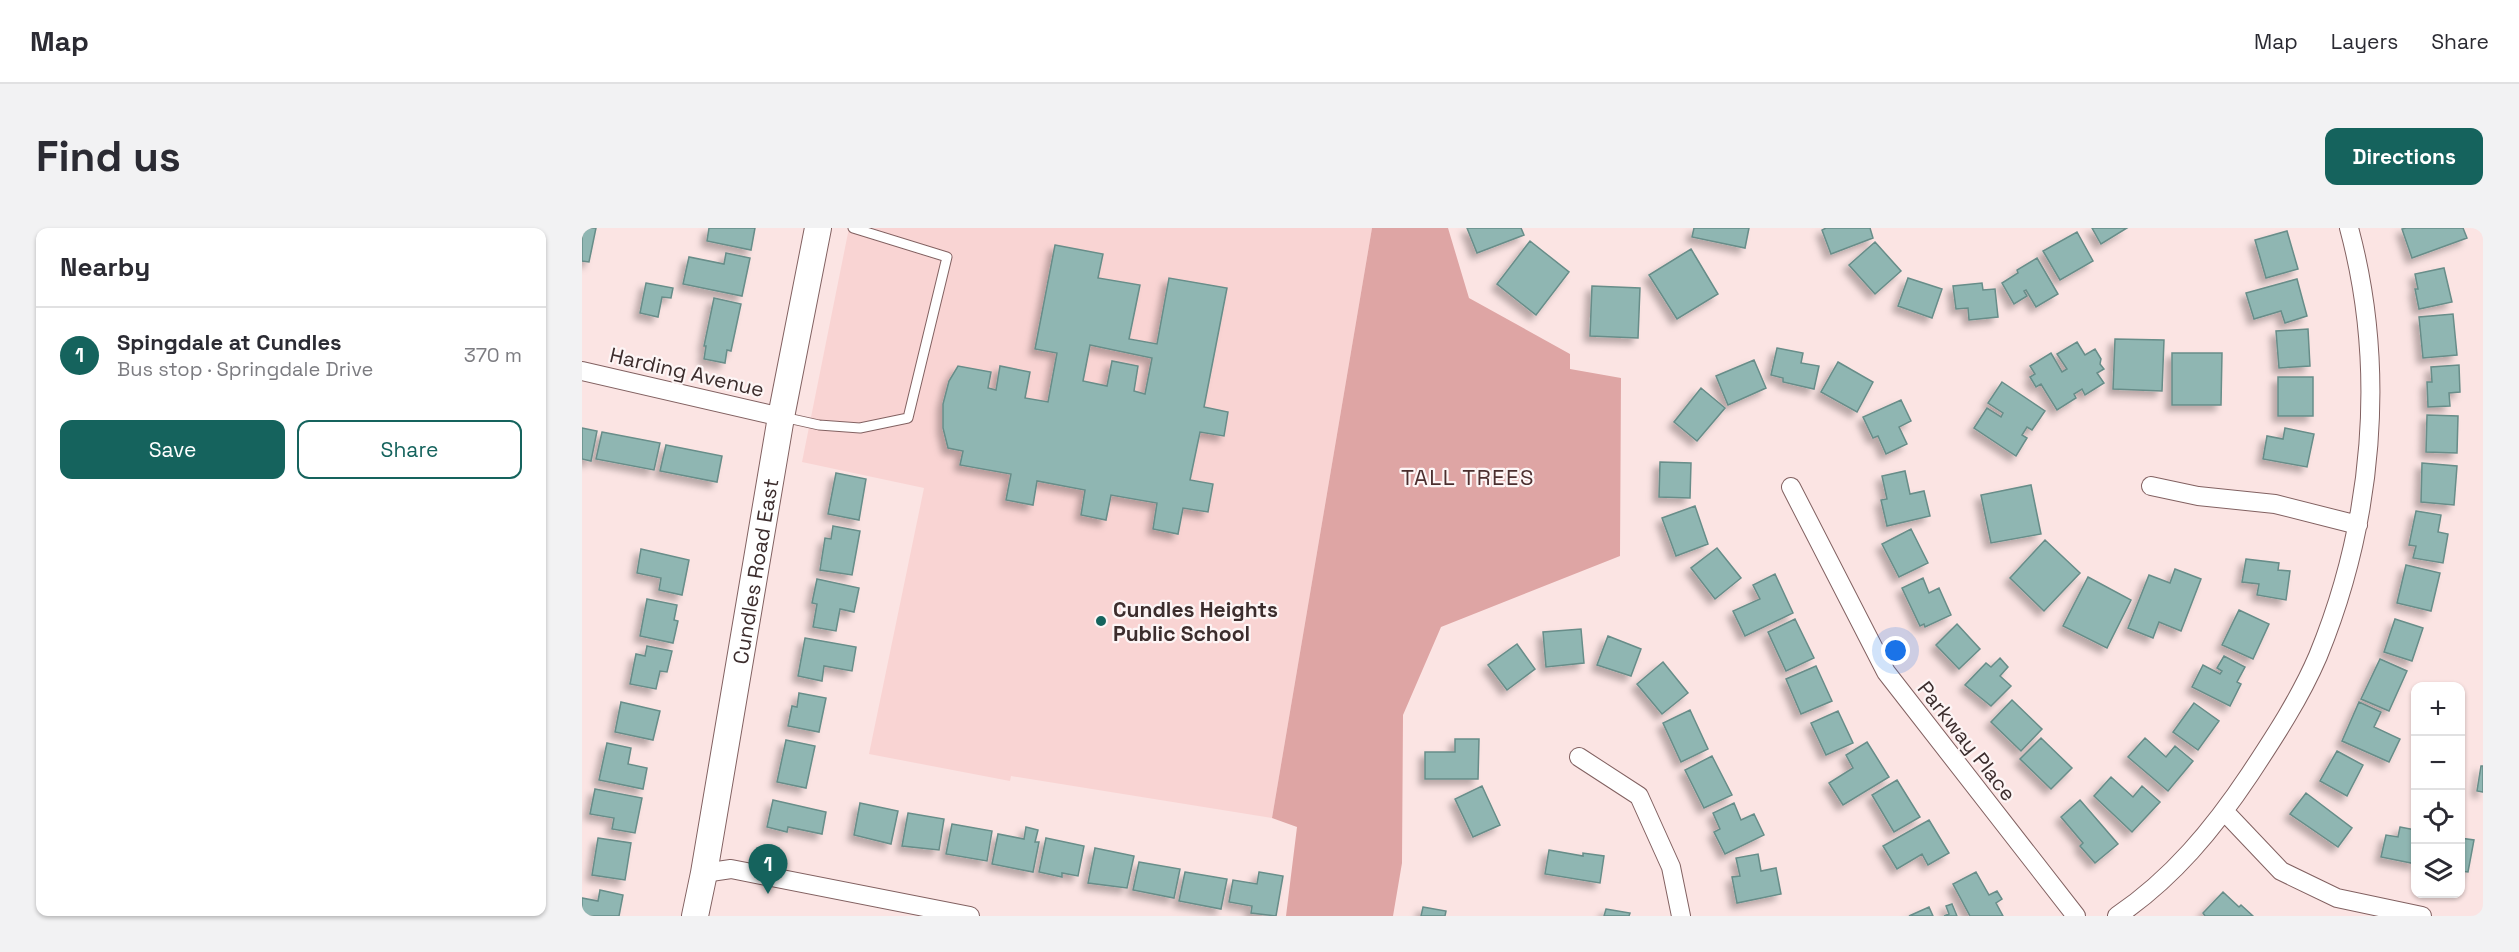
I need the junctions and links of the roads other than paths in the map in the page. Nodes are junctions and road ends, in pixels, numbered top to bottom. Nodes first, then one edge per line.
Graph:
1 (818, 228) edge
2 (853, 228) edge
3 (2349, 228) edge
4 (582, 371) edge
5 (782, 417) junction
6 (2151, 486) dead end
7 (1791, 487) dead end
8 (2358, 525) junction
9 (1579, 757) dead end
10 (2225, 812) junction
11 (704, 873) junction
12 (695, 916) edge
13 (970, 916) edge
14 (1681, 916) edge
15 (2076, 916) edge
16 (2117, 916) edge
17 (2422, 916) edge

1 - 5 main road, Cundles Road East
2 - 5 lane
3 - 8 street
4 - 5 street, Harding Avenue
5 - 11 main road, Cundles Road East
6 - 8 street
7 - 15 street, Parkway Place
8 - 10 street
9 - 14 street
10 - 16 street
10 - 17 street
11 - 12 main road, Cundles Road East
11 - 13 street

